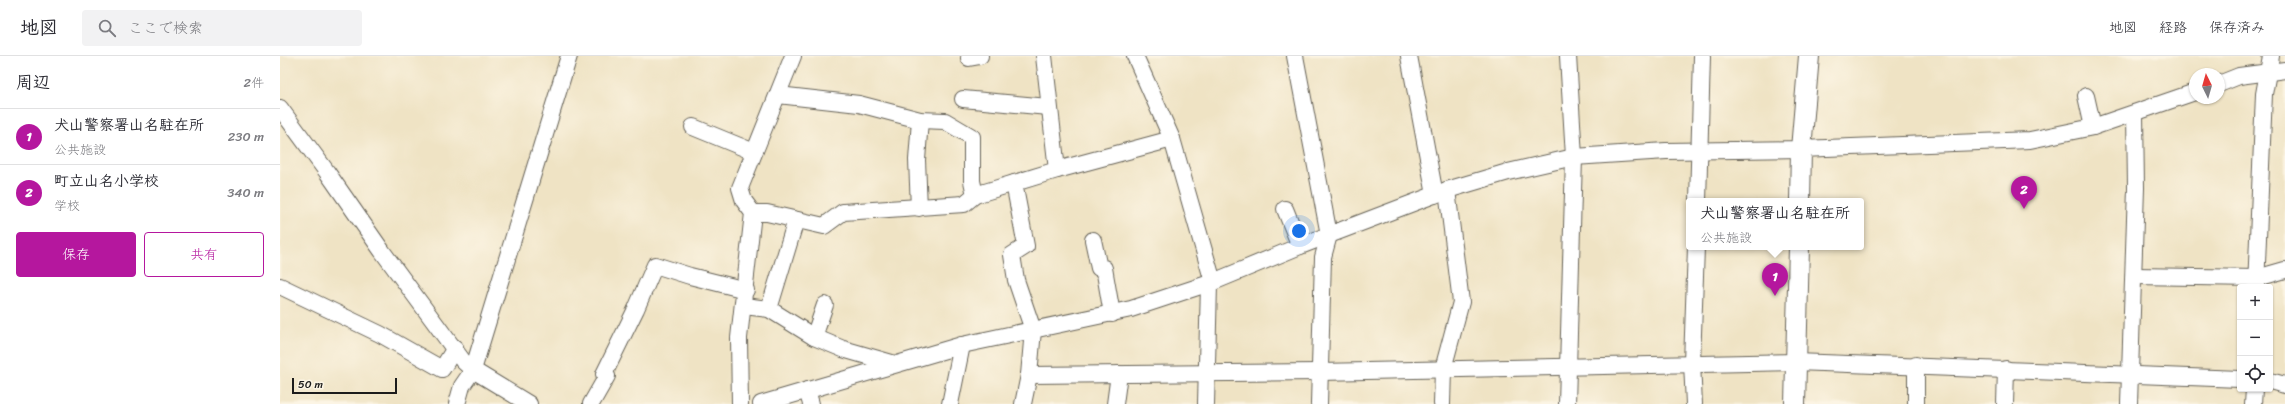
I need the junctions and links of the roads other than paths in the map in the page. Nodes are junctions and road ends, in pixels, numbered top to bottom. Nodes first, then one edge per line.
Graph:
1 (569, 56) edge
2 (793, 56) edge
3 (1044, 56) edge
4 (1134, 56) edge
5 (1295, 56) edge
6 (1409, 56) edge
7 (1568, 56) edge
8 (1702, 56) edge
9 (1809, 56) edge
10 (2275, 65) edge
11 (2225, 82) edge
12 (2189, 94) edge
13 (778, 95) junction
14 (2086, 96) dead end
15 (963, 99) dead end
16 (1048, 107) junction
17 (280, 108) edge
18 (2135, 113) junction
19 (920, 120) junction
20 (693, 127) dead end
21 (2093, 127) junction
22 (1172, 139) junction
23 (1801, 149) junction
24 (1700, 151) junction
25 (754, 152) junction
26 (1574, 157) junction
27 (1057, 170) junction
28 (1014, 184) junction
29 (1441, 192) junction
30 (975, 195) junction
31 (1698, 198) edge
32 (1800, 198) edge
33 (919, 208) junction
34 (1285, 209) dead end
35 (753, 213) junction
36 (796, 220) junction
37 (1329, 235) junction
38 (1093, 240) dead end
39 (1300, 246) junction
40 (1696, 250) edge
41 (1799, 250) edge
42 (2285, 270) edge
43 (2134, 276) junction
44 (1211, 283) junction
45 (2257, 283) edge
46 (280, 286) edge
47 (746, 290) junction
48 (825, 305) dead end
49 (744, 306) junction
50 (768, 309) junction
51 (1112, 314) junction
52 (1033, 330) junction
53 (814, 337) junction
54 (962, 346) junction
55 (455, 348) junction
56 (1796, 362) junction
57 (1692, 363) junction
58 (895, 364) junction
59 (1569, 365) junction
60 (1916, 365) junction
61 (1443, 369) junction
62 (2006, 369) junction
63 (473, 370) junction
64 (1320, 372) junction
65 (1206, 373) junction
66 (1119, 374) junction
67 (1028, 375) junction
68 (2130, 375) junction
69 (2237, 379) edge
70 (2273, 382) edge
71 (2285, 385) edge
72 (2254, 392) edge
73 (809, 397) edge
74 (457, 404) edge
75 (529, 404) edge
76 (591, 404) edge
77 (740, 404) edge
78 (761, 404) edge
79 (950, 404) edge
80 (1022, 404) edge
81 (1115, 404) edge
82 (1206, 404) edge
83 (1319, 404) edge
84 (1442, 404) edge
85 (1567, 404) edge
86 (1694, 404) edge
87 (1795, 404) edge
88 (1916, 404) edge
89 (2005, 404) edge
90 (2129, 404) edge
91 (2253, 404) edge

1 - 63 street
2 - 13 street
3 - 16 street
4 - 22 street
5 - 37 street
6 - 29 street
7 - 26 street
8 - 24 street
9 - 23 main road
10 - 11 street
10 - 45 street
12 - 18 street
13 - 19 street
13 - 25 street
14 - 21 street
15 - 16 street
16 - 27 street
17 - 55 street
18 - 21 street
18 - 43 street
19 - 30 street
19 - 33 street
20 - 25 street
21 - 23 street
22 - 27 street
22 - 44 street
23 - 24 street
23 - 32 main road
24 - 26 street
24 - 31 street
25 - 35 street
26 - 29 street
26 - 59 street
27 - 28 street
28 - 30 street
28 - 52 street
29 - 37 street
29 - 61 street
30 - 33 street
33 - 36 street
34 - 39 street
35 - 36 street
35 - 47 street
36 - 50 street
37 - 39 street
37 - 64 street
38 - 51 street
39 - 44 street
40 - 57 street
41 - 56 main road
42 - 45 street
43 - 45 street
43 - 68 street
44 - 51 street
44 - 65 street
46 - 55 street
47 - 49 street
47 - 76 street
48 - 53 street
49 - 50 street
49 - 77 street
50 - 53 street
51 - 52 street
52 - 54 street
52 - 67 street
53 - 58 street
54 - 58 street
54 - 79 street
55 - 63 street
56 - 57 street
56 - 60 street
56 - 87 main road
57 - 59 street
57 - 86 street
58 - 73 street
59 - 61 street
59 - 85 street
60 - 62 street
60 - 88 street
61 - 64 street
61 - 84 street
62 - 68 street
62 - 89 street
63 - 74 street
63 - 75 street
64 - 65 street
64 - 83 street
65 - 66 street
65 - 82 street
66 - 67 street
66 - 81 street
67 - 80 street
68 - 69 street
68 - 90 street
70 - 71 street
72 - 91 street
73 - 78 street

